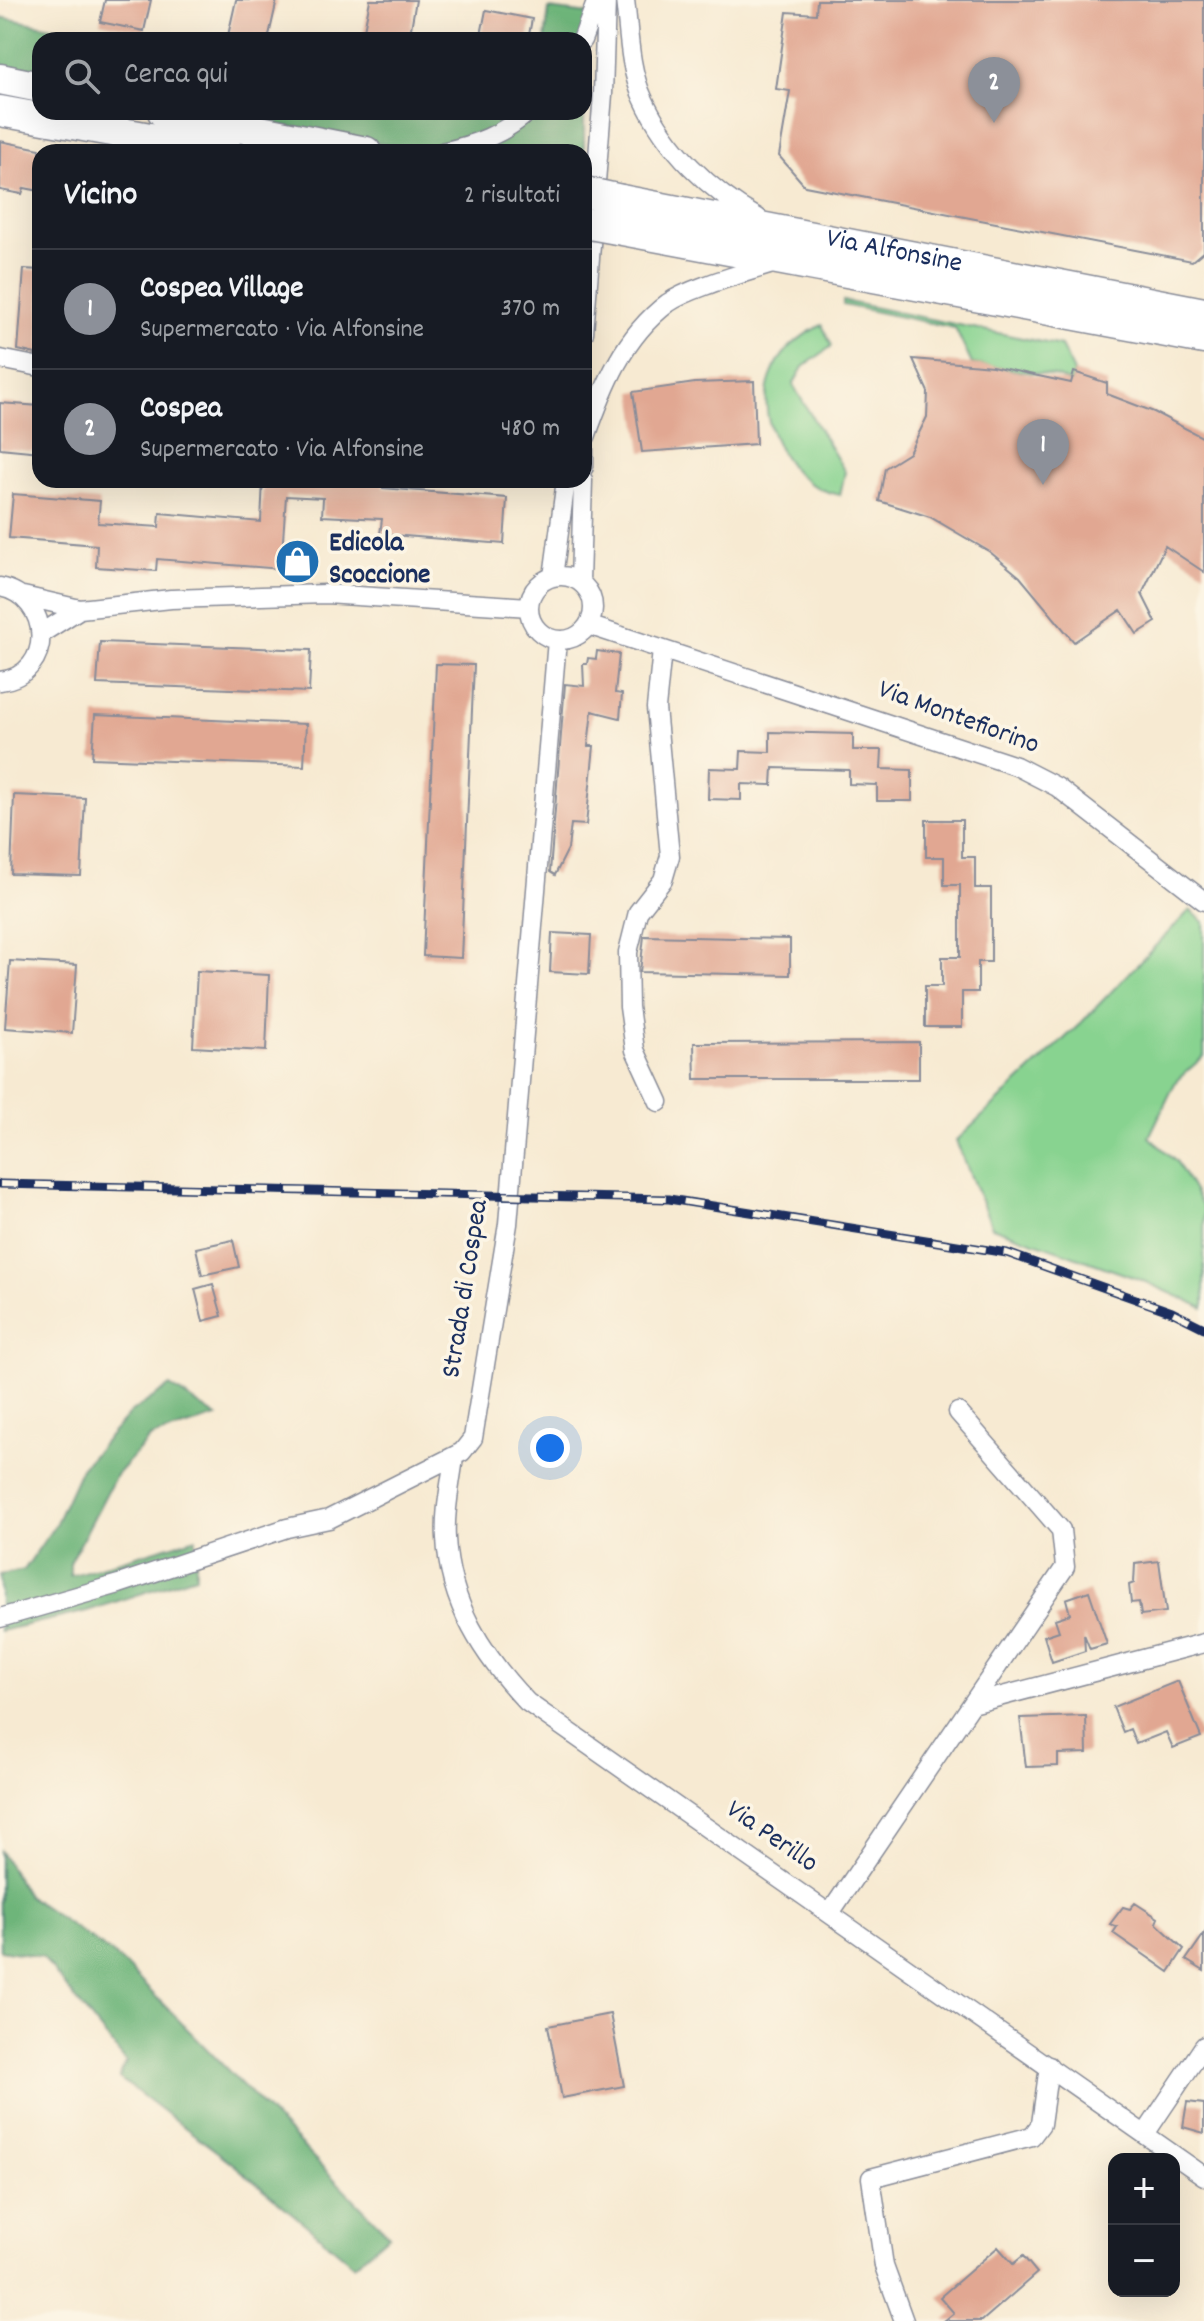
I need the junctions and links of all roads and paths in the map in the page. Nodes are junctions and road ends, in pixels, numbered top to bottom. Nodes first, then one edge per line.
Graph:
1 (597, 0) edge
2 (606, 0) edge
3 (617, 0) edge
4 (625, 0) edge
5 (585, 32) edge
6 (0, 79) edge
7 (32, 85) edge
8 (603, 94) junction
9 (0, 111) edge
10 (32, 117) edge
11 (50, 120) edge
12 (204, 120) edge
13 (519, 120) edge
14 (184, 144) edge
15 (325, 144) edge
16 (479, 144) edge
17 (592, 197) edge
18 (619, 214) junction
19 (592, 221) edge
20 (777, 230) junction
21 (592, 232) edge
22 (783, 260) junction
23 (1204, 313) edge
24 (1204, 339) edge
25 (0, 359) edge
26 (32, 365) edge
27 (592, 420) edge
28 (565, 488) edge
29 (583, 488) edge
30 (553, 577) junction
31 (580, 582) junction
32 (1, 587) edge
33 (23, 596) junction
34 (529, 607) junction
35 (80, 609) junction
36 (588, 625) junction
37 (42, 633) junction
38 (557, 640) junction
39 (662, 650) junction
40 (0, 681) edge
41 (1204, 901) edge
42 (659, 1102) dead end
43 (958, 1412) dead end
44 (454, 1457) junction
45 (0, 1618) edge
46 (1204, 1643) edge
47 (972, 1704) junction
48 (830, 1913) junction
49 (1204, 2046) edge
50 (1049, 2066) junction
51 (1145, 2134) junction
52 (1204, 2176) edge
53 (904, 2321) edge

1 - 5 street
2 - 8 street
3 - 8 street
4 - 20 street
6 - 7 main road
8 - 21 street
9 - 10 main road
11 - 14 main road
12 - 15 main road
13 - 16 street
17 - 18 main road, Via Alfonsine, bridge
18 - 19 main road, Via Alfonsine, bridge
18 - 20 main road, Via Alfonsine
18 - 22 main road, Via Alfonsine
20 - 23 main road, Via Alfonsine
22 - 24 main road, Via Alfonsine
22 - 27 street
25 - 26 street
28 - 30 street
29 - 31 street
30 - 31 street
30 - 34 street
31 - 36 street
32 - 33 street
33 - 35 street
33 - 37 street
34 - 35 street
34 - 38 street
35 - 37 street
36 - 38 street
36 - 39 street, Via Montefiorino
37 - 40 street
38 - 44 street, Strada di Cospea
39 - 41 street, Via Montefiorino
39 - 42 street
43 - 47 street
44 - 45 street, Strada di Cospea
44 - 48 street, Via Perillo
46 - 47 street
47 - 48 street
48 - 50 street, Via Perillo
49 - 51 street
50 - 51 street, Via Perillo
50 - 53 street
51 - 52 street, Via Perillo

